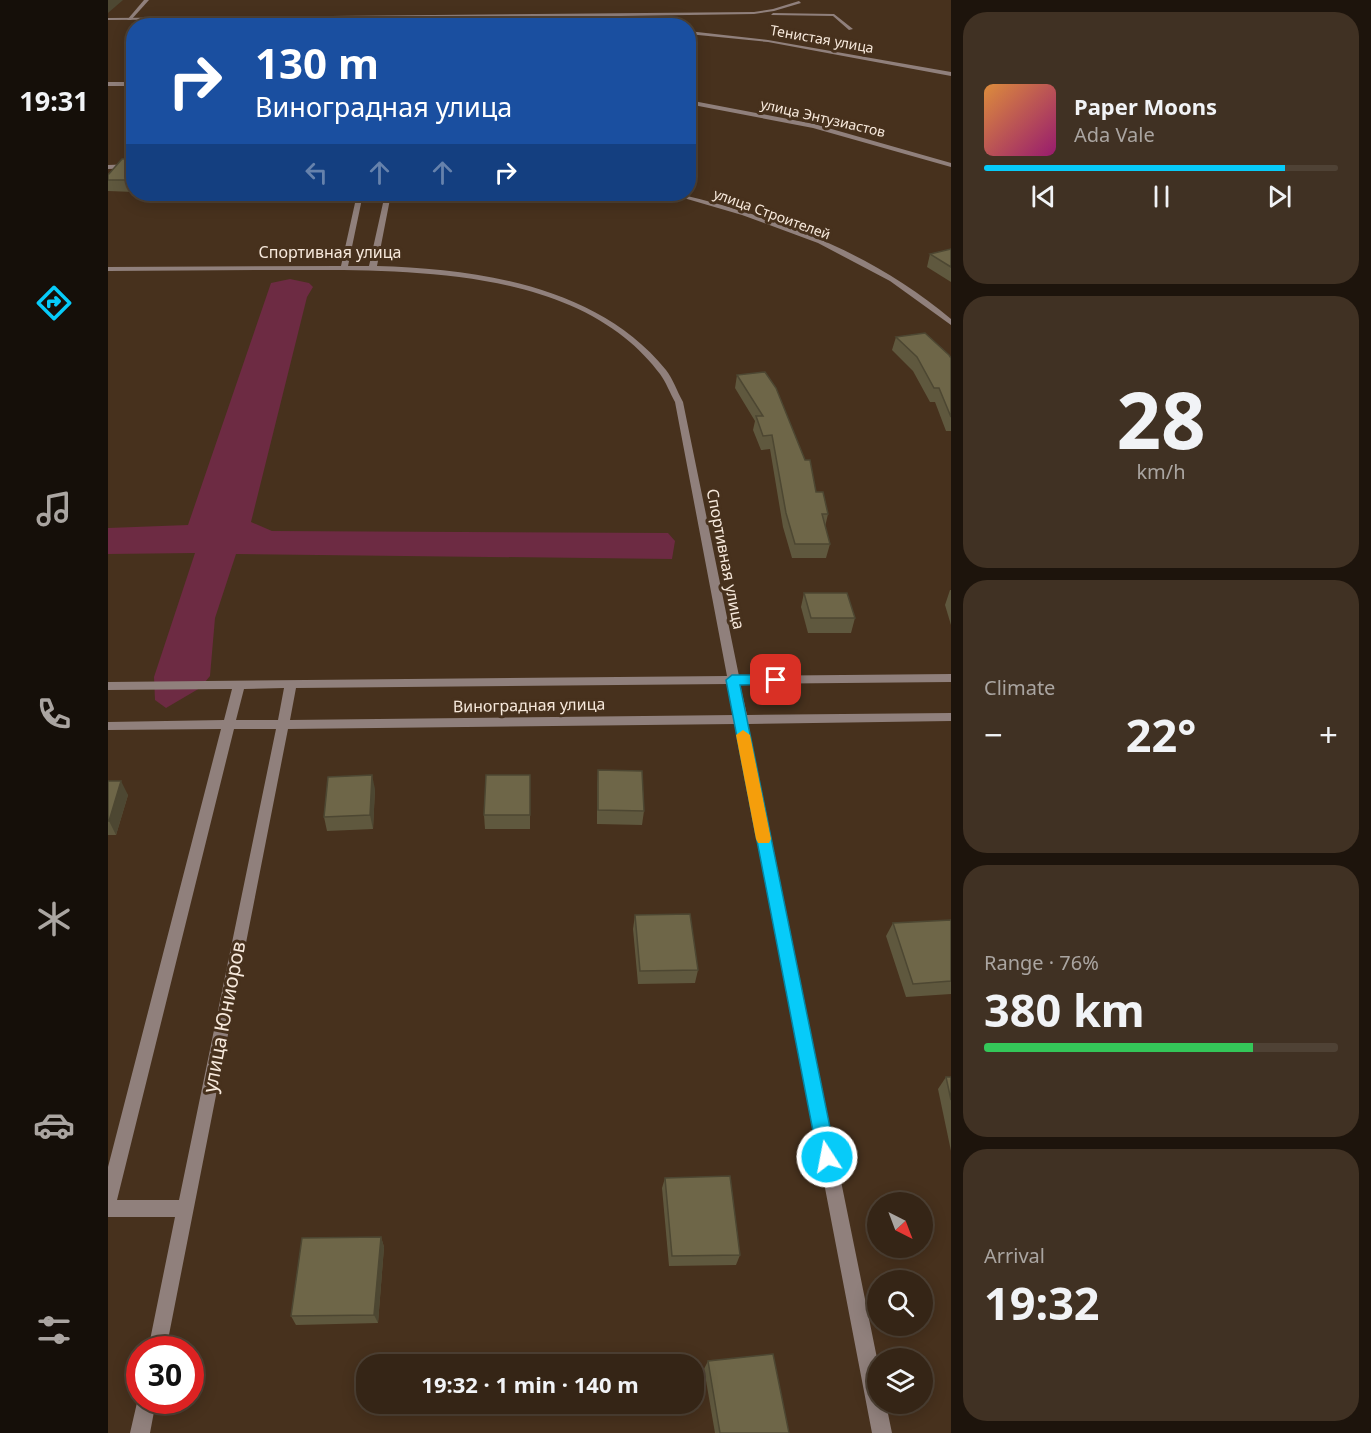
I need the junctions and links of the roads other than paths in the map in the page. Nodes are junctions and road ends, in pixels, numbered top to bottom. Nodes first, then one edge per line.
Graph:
1 (147, 0) edge
2 (799, 2) dead end
3 (754, 13) junction
4 (618, 15) junction
5 (130, 18) edge
6 (251, 18) edge
7 (620, 18) edge
8 (108, 19) edge
9 (126, 19) edge
10 (851, 29) dead end
11 (696, 33) edge
12 (951, 74) edge
13 (108, 84) edge
14 (126, 84) edge
15 (696, 104) edge
16 (951, 165) edge
17 (108, 166) edge
18 (126, 166) edge
19 (696, 200) edge
20 (358, 201) edge
21 (387, 201) edge
22 (344, 267) junction
23 (373, 267) junction
24 (108, 269) edge
25 (951, 323) edge
26 (951, 678) edge
27 (732, 680) junction
28 (239, 684) junction
29 (291, 684) junction
30 (108, 686) edge
31 (951, 717) edge
32 (740, 719) junction
33 (229, 724) junction
34 (283, 724) junction
35 (108, 726) edge
36 (108, 1200) edge
37 (108, 1208) edge
38 (185, 1209) junction
39 (160, 1336) edge
40 (144, 1414) edge
41 (140, 1433) edge
42 (882, 1433) edge

1 - 5 street
2 - 3 street
3 - 4 street
3 - 10 street
4 - 6 street
4 - 7 street
8 - 9 street
11 - 12 street, Тенистая улица
13 - 14 street
15 - 16 street, улица Энтузиастов
17 - 18 street
19 - 25 street, улица Строителей
20 - 22 street
21 - 23 street
22 - 23 street, Спортивная улица
22 - 24 street, Спортивная улица
23 - 27 street, Спортивная улица
26 - 27 street, Виноградная улица
27 - 29 street, Виноградная улица
27 - 32 street, Спортивная улица
28 - 29 street, Виноградная улица
28 - 30 street, Виноградная улица
28 - 33 street
29 - 34 street, улица Юниоров
31 - 32 street, Виноградная улица
32 - 34 street, Виноградная улица
32 - 42 street, Спортивная улица
33 - 34 street, Виноградная улица
33 - 35 street, Виноградная улица
33 - 36 street
34 - 38 street, улица Юниоров
37 - 38 street
38 - 39 street, улица Юниоров
40 - 41 street

